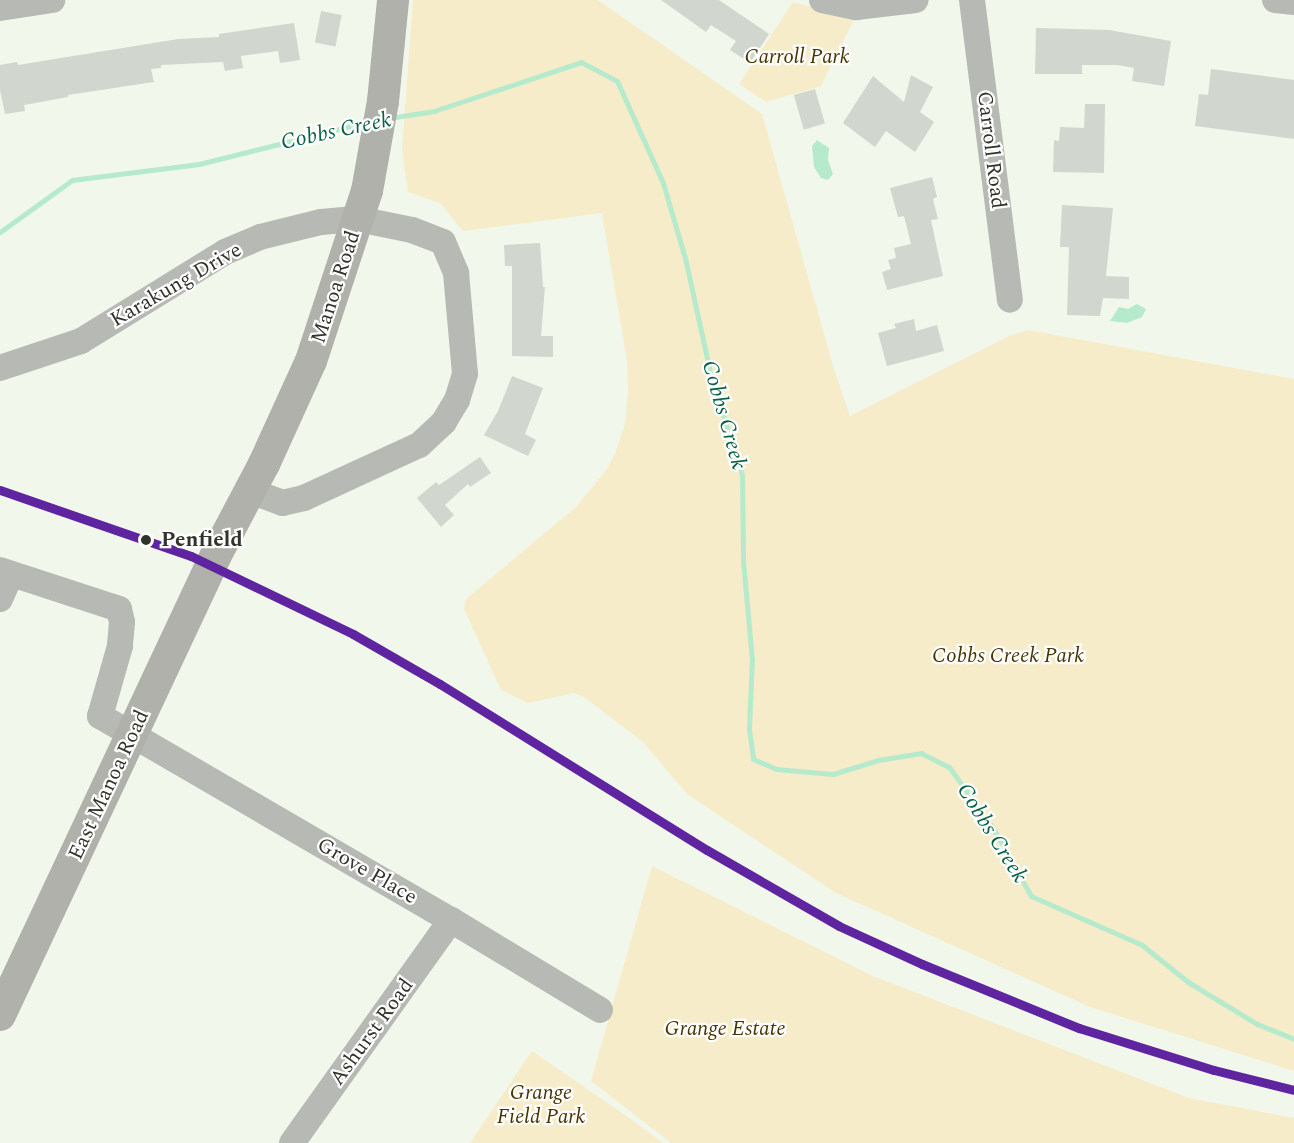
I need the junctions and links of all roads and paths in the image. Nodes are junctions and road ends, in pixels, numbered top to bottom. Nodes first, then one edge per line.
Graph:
1 (52, 0) edge
2 (393, 0) edge
3 (822, 0) edge
4 (916, 0) edge
5 (972, 0) edge
6 (1275, 0) edge
7 (1294, 2) edge
8 (0, 8) edge
9 (358, 219) junction
10 (1010, 300) dead end
11 (0, 368) edge
12 (250, 491) junction
13 (216, 555) joint
14 (6, 572) edge
15 (0, 599) edge
16 (134, 735) junction
17 (451, 920) junction
18 (600, 1010) dead end
19 (0, 1015) edge
20 (292, 1143) edge

1 - 8 street
2 - 9 main road, Manoa Road
3 - 4 street
5 - 10 street, Carroll Road
6 - 7 street
9 - 11 street, Karakung Drive
9 - 12 main road, Manoa Road
9 - 12 street, Karakung Drive
12 - 13 main road, Manoa Road
13 - 16 main road, East Manoa Road
14 - 15 street
14 - 16 street, Grove Place
16 - 17 street, Grove Place
16 - 19 main road, East Manoa Road
17 - 18 street, Grove Place
17 - 20 street, Ashurst Road

